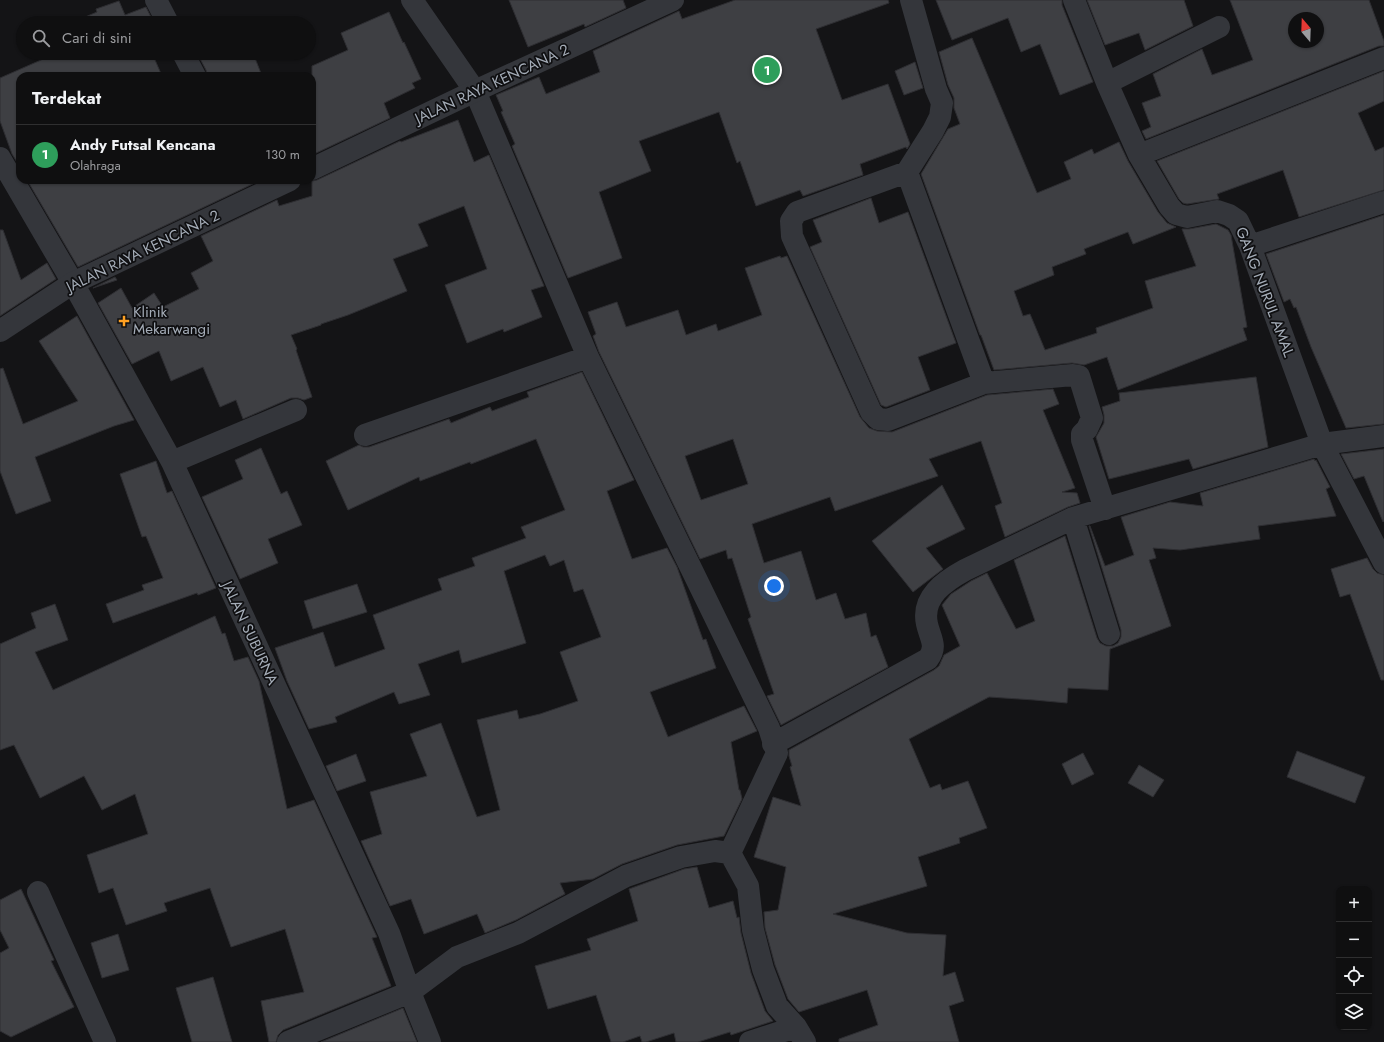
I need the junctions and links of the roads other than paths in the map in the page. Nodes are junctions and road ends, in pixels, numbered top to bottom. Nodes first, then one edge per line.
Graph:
1 (156, 0) edge
2 (412, 0) edge
3 (674, 0) edge
4 (911, 0) edge
5 (1074, 0) edge
6 (164, 16) edge
7 (1219, 27) dead end
8 (1384, 58) edge
9 (186, 60) edge
10 (192, 72) edge
11 (1107, 83) junction
12 (475, 91) junction
13 (1139, 155) junction
14 (9, 164) edge
15 (316, 168) edge
16 (907, 172) junction
17 (16, 177) edge
18 (20, 184) edge
19 (282, 184) edge
20 (1384, 202) edge
21 (1250, 246) junction
22 (73, 283) junction
23 (0, 331) edge
24 (588, 357) junction
25 (984, 383) junction
26 (296, 410) dead end
27 (365, 436) dead end
28 (1384, 436) edge
29 (1322, 444) junction
30 (172, 462) junction
31 (1105, 509) junction
32 (1072, 518) junction
33 (1384, 563) edge
34 (1109, 634) dead end
35 (773, 744) junction
36 (730, 853) junction
37 (38, 892) dead end
38 (410, 992) junction
39 (801, 1034) edge
40 (105, 1042) edge
41 (288, 1042) edge
42 (430, 1042) edge
43 (750, 1042) edge

1 - 6 street
2 - 12 street
3 - 12 street, JALAN RAYA KENCANA 2
4 - 16 street
5 - 11 street, GANG NURUL AMAL
7 - 11 street
8 - 13 street
9 - 10 street
11 - 13 street, GANG NURUL AMAL
12 - 15 street, JALAN RAYA KENCANA 2
12 - 24 street
13 - 21 street, GANG NURUL AMAL
14 - 17 street, JALAN SUBURNA
16 - 25 street
16 - 25 street
18 - 22 street, JALAN SUBURNA
19 - 22 street, JALAN RAYA KENCANA 2
20 - 21 street
21 - 29 street, GANG NURUL AMAL
22 - 23 street, JALAN RAYA KENCANA 2
22 - 30 street, JALAN SUBURNA
24 - 27 street
24 - 35 street
25 - 31 street
26 - 30 street
28 - 29 street
29 - 31 street
29 - 33 street, GANG NURUL AMAL
30 - 38 street, JALAN SUBURNA
31 - 32 street
32 - 34 street
32 - 35 street
35 - 36 street
36 - 38 street
36 - 39 street
37 - 40 street
38 - 41 street
38 - 42 street, JALAN SUBURNA
39 - 43 street

